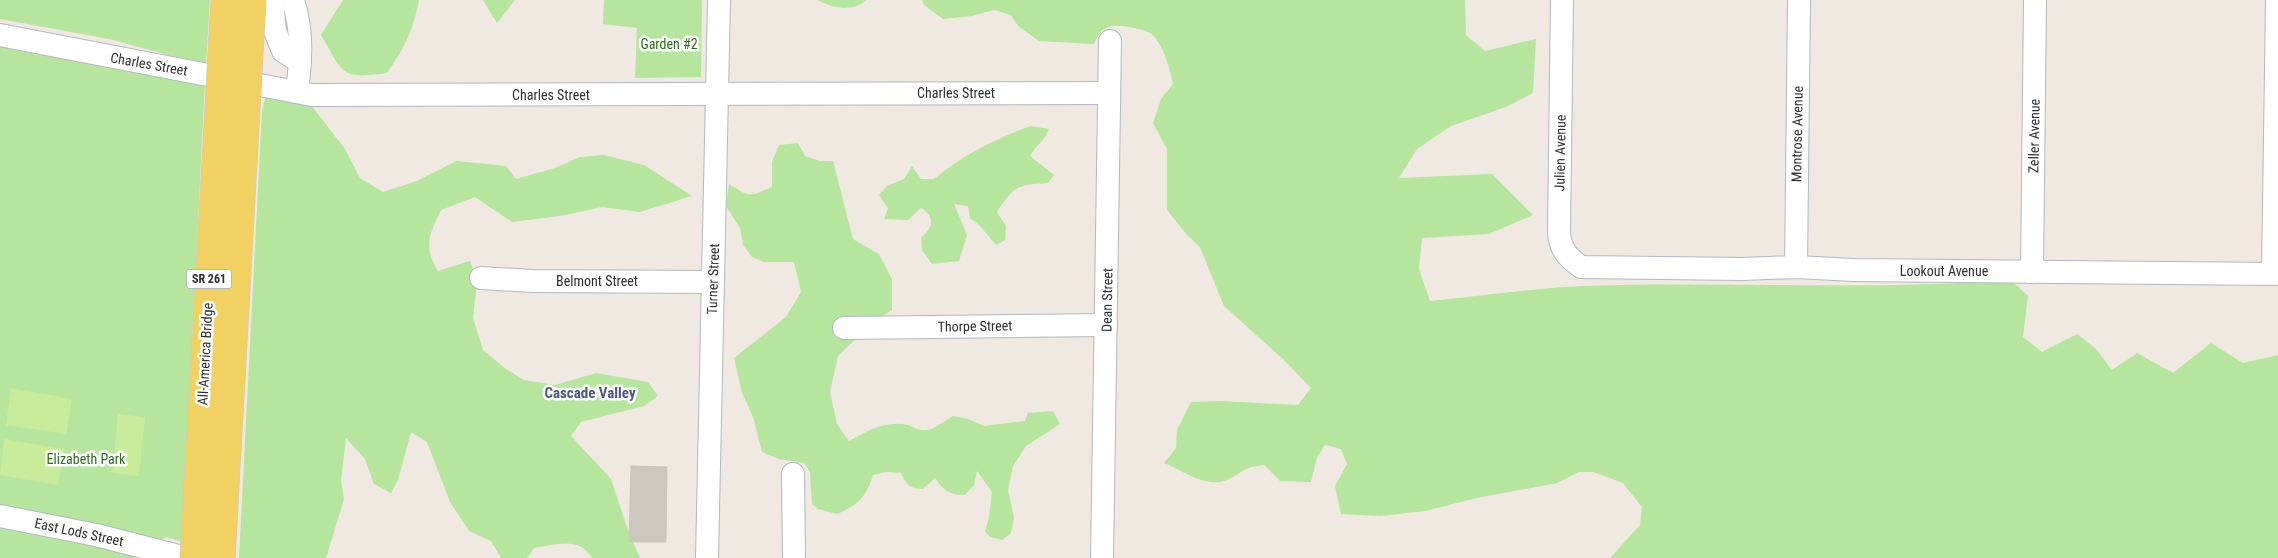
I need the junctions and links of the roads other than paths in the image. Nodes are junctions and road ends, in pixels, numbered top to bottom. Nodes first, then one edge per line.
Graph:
1 (225, 0) edge
2 (252, 0) edge
3 (272, 0) edge
4 (293, 0) edge
5 (719, 0) edge
6 (1562, 0) edge
7 (1799, 0) edge
8 (2035, 0) edge
9 (2277, 0) edge
10 (0, 35) edge
11 (1110, 41) dead end
12 (300, 62) junction
13 (297, 92) junction
14 (718, 93) junction
15 (1108, 93) junction
16 (1611, 267) joint
17 (1796, 267) junction
18 (2032, 272) junction
19 (2276, 274) edge
20 (481, 278) dead end
21 (712, 282) junction
22 (1106, 325) junction
23 (844, 328) dead end
24 (793, 474) dead end
25 (0, 516) edge
26 (186, 558) edge
27 (194, 558) edge
28 (222, 558) edge
29 (707, 558) edge
30 (794, 558) edge
31 (1102, 558) edge

1 - 27 main road, All-America Bridge / SR 261, bridge
2 - 28 main road, All-America Bridge / SR 261, bridge
3 - 12 street
4 - 12 street
5 - 14 street, Turner Street
6 - 16 street, Julien Avenue
7 - 17 street, Montrose Avenue
8 - 18 street, Zeller Avenue
9 - 19 street
10 - 13 street, Charles Street
11 - 15 street, Dean Street
12 - 13 street
13 - 14 street, Charles Street
14 - 15 street, Charles Street
14 - 21 street, Turner Street
15 - 22 street, Dean Street
16 - 17 street, Lookout Avenue
17 - 18 street, Lookout Avenue
18 - 19 street, Lookout Avenue
20 - 21 street, Belmont Street
21 - 29 street, Turner Street
22 - 23 street, Thorpe Street
22 - 31 street, Dean Street
24 - 30 street
25 - 26 street, East Lods Street

